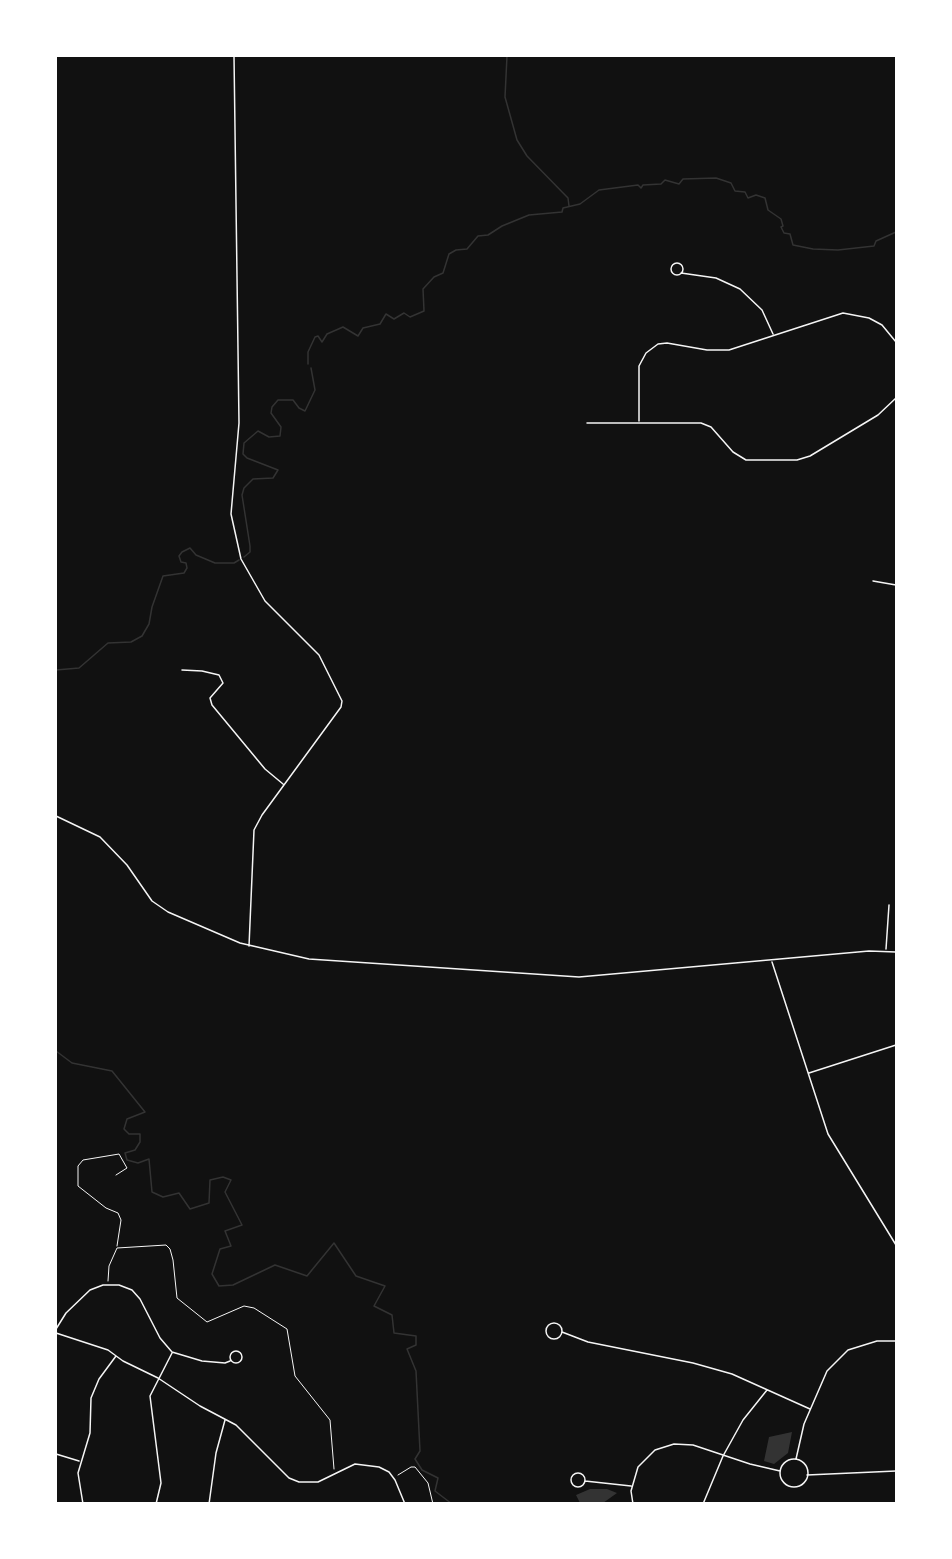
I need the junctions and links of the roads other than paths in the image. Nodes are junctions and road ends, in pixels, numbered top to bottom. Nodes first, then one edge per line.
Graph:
1 (234, 56) edge
2 (681, 273) junction
3 (773, 335) junction
4 (897, 342) edge
5 (897, 398) edge
6 (639, 422) junction
7 (587, 423) dead end
8 (873, 581) dead end
9 (897, 585) edge
10 (182, 670) dead end
11 (284, 785) junction
12 (56, 816) edge
13 (890, 905) dead end
14 (249, 946) junction
15 (886, 951) junction
16 (897, 952) edge
17 (772, 960) junction
18 (897, 1045) edge
19 (808, 1074) junction
20 (897, 1245) edge
21 (56, 1329) edge
22 (562, 1332) junction
23 (56, 1333) edge
24 (897, 1341) edge
25 (172, 1352) junction
26 (116, 1355) junction
27 (230, 1361) junction
28 (158, 1378) junction
29 (768, 1389) junction
30 (810, 1409) junction
31 (225, 1420) junction
32 (56, 1454) edge
33 (723, 1456) junction
34 (796, 1459) junction
35 (80, 1461) junction
36 (780, 1471) junction
37 (897, 1471) edge
38 (807, 1475) junction
39 (585, 1481) junction
40 (632, 1486) junction
41 (83, 1503) edge
42 (156, 1503) edge
43 (209, 1503) edge
44 (405, 1503) edge
45 (633, 1503) edge
46 (703, 1503) edge

1 - 11 street
2 - 2 street
2 - 3 street
3 - 4 street
3 - 6 street
5 - 6 street
6 - 7 street
8 - 9 street
10 - 11 street
11 - 14 street
12 - 14 street
13 - 15 street
14 - 17 street
15 - 16 street
15 - 17 street
17 - 19 street
18 - 19 street
19 - 20 street
21 - 25 street
22 - 22 street
22 - 29 street
23 - 26 street
24 - 30 street
25 - 27 street
25 - 28 street
26 - 28 street
26 - 35 street
27 - 27 street
28 - 31 street
28 - 42 street
29 - 30 street
29 - 33 street
30 - 34 street
31 - 43 street
31 - 44 street
32 - 35 street
33 - 36 street
33 - 40 street
33 - 46 street
34 - 36 street
34 - 38 street
35 - 41 street
36 - 38 street
37 - 38 street
39 - 39 street
39 - 40 street
40 - 45 street

